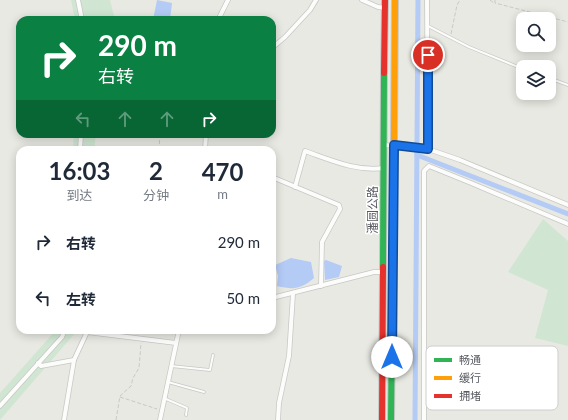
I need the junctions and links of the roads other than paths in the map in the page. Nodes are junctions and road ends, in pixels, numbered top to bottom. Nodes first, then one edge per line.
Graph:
1 (78, 0) edge
2 (228, 0) edge
3 (316, 0) edge
4 (362, 0) edge
5 (385, 0) edge
6 (395, 0) edge
7 (427, 0) edge
8 (385, 8) junction
9 (81, 16) edge
10 (220, 16) edge
11 (427, 26) junction
12 (276, 45) edge
13 (516, 66) edge
14 (556, 81) edge
15 (568, 85) edge
16 (384, 145) junction
17 (394, 145) junction
18 (428, 149) junction
19 (384, 168) junction
20 (276, 179) edge
21 (295, 187) junction
22 (568, 205) edge
23 (568, 224) edge
24 (384, 272) junction
25 (321, 286) junction
26 (292, 294) junction
27 (276, 297) edge
28 (63, 334) edge
29 (86, 334) edge
30 (102, 334) edge
31 (178, 334) edge
32 (176, 344) junction
33 (213, 355) dead end
34 (74, 360) junction
35 (38, 363) junction
36 (171, 366) junction
37 (168, 382) junction
38 (204, 392) dead end
39 (165, 399) junction
40 (0, 406) edge
41 (186, 415) dead end
42 (64, 420) edge
43 (160, 420) edge
44 (278, 420) edge
45 (382, 420) edge
46 (391, 420) edge
47 (424, 420) edge

1 - 9 street
2 - 10 street
3 - 12 street
4 - 8 street
5 - 8 main road, 潘圆公路
6 - 17 main road, 潘圆公路
7 - 11 street
8 - 16 main road, 潘圆公路
11 - 13 lane
11 - 18 street
14 - 15 lane
16 - 17 street
16 - 19 main road, 潘圆公路
17 - 18 street
17 - 46 main road, 潘圆公路
18 - 22 street
19 - 21 street
19 - 24 main road, 潘圆公路
20 - 21 street
21 - 25 street
23 - 47 street
24 - 25 street
24 - 45 main road, 潘圆公路
25 - 26 street
26 - 27 street
26 - 44 street
28 - 35 street
29 - 34 street
30 - 32 street
31 - 32 street
32 - 36 street
33 - 36 lane
34 - 35 street
34 - 42 street
35 - 40 street
36 - 37 street
37 - 38 lane
37 - 39 street
39 - 41 lane
39 - 43 street

